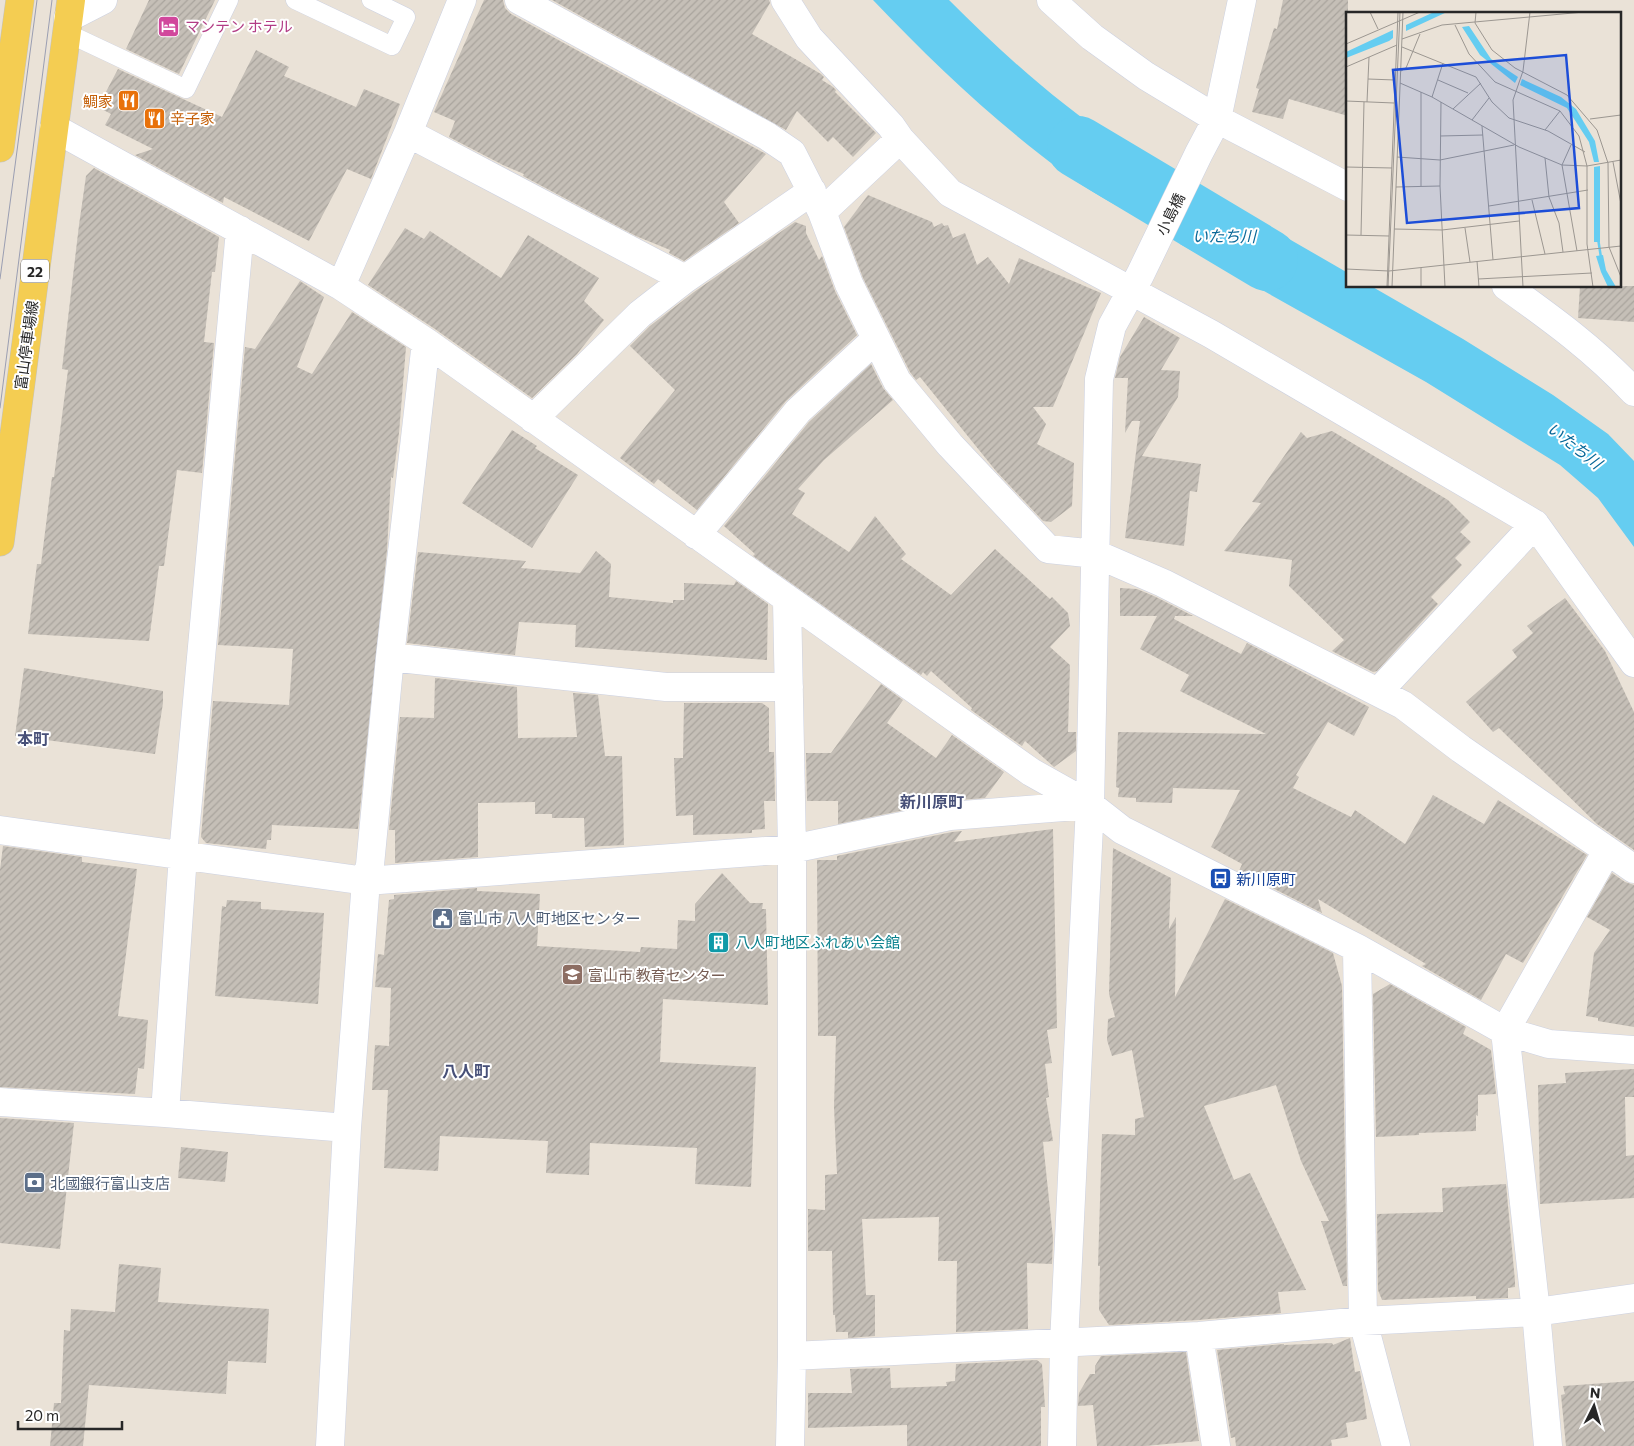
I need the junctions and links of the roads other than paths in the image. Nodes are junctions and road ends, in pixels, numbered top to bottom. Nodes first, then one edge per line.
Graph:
1 (20, 0) edge
2 (103, 0) edge
3 (228, 0) edge
4 (295, 0) edge
5 (371, 0) edge
6 (462, 0) edge
7 (519, 0) edge
8 (785, 0) edge
9 (1051, 0) edge
10 (1242, 0) edge
11 (69, 17) edge
12 (4, 93) edge
13 (1217, 119) junction
14 (54, 128) junction
15 (408, 133) junction
16 (900, 139) junction
17 (0, 148) edge
18 (1346, 186) edge
19 (817, 201) junction
20 (240, 230) junction
21 (685, 279) junction
22 (1136, 283) junction
23 (341, 286) junction
24 (1509, 288) edge
25 (876, 339) junction
26 (426, 342) junction
27 (1634, 392) edge
28 (533, 419) junction
29 (1535, 524) junction
30 (696, 535) junction
31 (0, 542) edge
32 (1096, 554) junction
33 (787, 600) junction
34 (390, 657) junction
35 (1634, 663) edge
36 (789, 688) junction
37 (1378, 692) junction
38 (1090, 805) junction
39 (0, 830) edge
40 (792, 848) junction
41 (1607, 851) junction
42 (183, 855) junction
43 (1634, 869) edge
44 (366, 881) junction
45 (1357, 948) junction
46 (1505, 1031) junction
47 (1634, 1050) edge
48 (0, 1102) edge
49 (164, 1113) junction
50 (347, 1128) junction
51 (1634, 1298) edge
52 (1536, 1312) junction
53 (1363, 1321) junction
54 (1199, 1336) junction
55 (1064, 1343) junction
56 (792, 1356) junction
57 (330, 1446) edge
58 (790, 1446) edge
59 (1062, 1446) edge
60 (1216, 1446) edge
61 (1396, 1446) edge
62 (1548, 1446) edge

1 - 12 main road
2 - 11 street
3 - 11 lane
4 - 5 lane
6 - 15 street
7 - 19 street
8 - 16 street
9 - 13 street
10 - 13 street, 小島橋
11 - 14 main road, 富山停車場線 / 22
12 - 17 main road
13 - 18 street
13 - 22 street, 小島橋
14 - 20 street
14 - 31 main road, 富山停車場線 / 22
15 - 21 street
15 - 23 street
16 - 19 street
16 - 22 street
19 - 21 street
19 - 25 street
20 - 23 street
20 - 42 street
21 - 28 street
22 - 29 street
22 - 32 street, 小島橋
23 - 26 street
24 - 27 street
25 - 30 street
25 - 32 street
26 - 28 street
26 - 34 street
28 - 30 street
29 - 35 street
29 - 37 street
30 - 33 street
32 - 37 street
32 - 38 street, 小島橋
33 - 36 street
33 - 38 street
34 - 36 street
34 - 44 street
36 - 40 street
37 - 41 street
38 - 40 street
38 - 45 street
38 - 55 street, 小島橋
39 - 42 street
40 - 44 street
40 - 56 street
41 - 43 street
41 - 46 street
42 - 44 street
42 - 49 street
44 - 50 street
45 - 46 street
45 - 53 street
46 - 47 street
46 - 52 street
48 - 49 street
49 - 50 street
50 - 57 street
51 - 52 street
52 - 53 street
52 - 62 street
53 - 54 street
53 - 61 street
54 - 55 street
54 - 60 street
55 - 56 street
55 - 59 street, 小島橋
56 - 58 street

